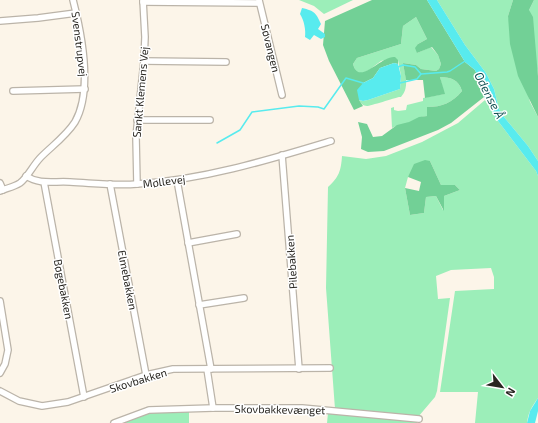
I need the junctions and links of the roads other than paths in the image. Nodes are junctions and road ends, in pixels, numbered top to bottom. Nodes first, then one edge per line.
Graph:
1 (73, 0) edge
2 (143, 1) edge
3 (259, 2) edge
4 (76, 13) junction
5 (0, 21) edge
6 (144, 61) junction
7 (226, 62) dead end
8 (85, 89) junction
9 (13, 91) dead end
10 (282, 96) dead end
11 (137, 120) junction
12 (210, 120) dead end
13 (331, 141) dead end
14 (282, 155) junction
15 (26, 176) junction
16 (177, 180) junction
17 (0, 182) edge
18 (44, 182) junction
19 (110, 184) junction
20 (137, 184) junction
21 (2, 190) edge
22 (236, 234) dead end
23 (188, 243) junction
24 (244, 298) dead end
25 (0, 301) edge
26 (199, 306) junction
27 (330, 368) dead end
28 (209, 369) junction
29 (299, 369) junction
30 (0, 373) edge
31 (146, 376) junction
32 (0, 391) edge
33 (84, 397) junction
34 (213, 408) junction
35 (419, 419) dead end
36 (114, 423) edge

1 - 4 street, Svenstrupvej
2 - 3 street
2 - 6 street, Sankt Klemens Vej
3 - 10 street, Søvangen
4 - 5 street
4 - 8 street, Svenstrupvej
6 - 7 street
6 - 11 street, Sankt Klemens Vej
8 - 9 street, Svenstrupvej
8 - 15 street, Svenstrupvej
11 - 12 street
11 - 20 street, Sankt Klemens Vej
13 - 14 street, Møllevej
14 - 16 street, Møllevej
14 - 29 street, Pilebakken
15 - 18 street, Møllevej
15 - 21 street
16 - 20 street, Møllevej
16 - 23 street
17 - 21 street
18 - 19 street, Møllevej
18 - 33 street, Bøgebakken
19 - 20 street, Møllevej
19 - 31 street, Elmebakken
22 - 23 street
23 - 26 street
24 - 26 street
25 - 30 street
26 - 28 street
27 - 29 street, Skovbakken
28 - 29 street, Skovbakken
28 - 31 street, Skovbakken
28 - 34 street
31 - 33 street, Skovbakken
32 - 33 street, Skovbakken
34 - 35 street, Skovbakkevænget
34 - 36 street, Skovbakkevænget

